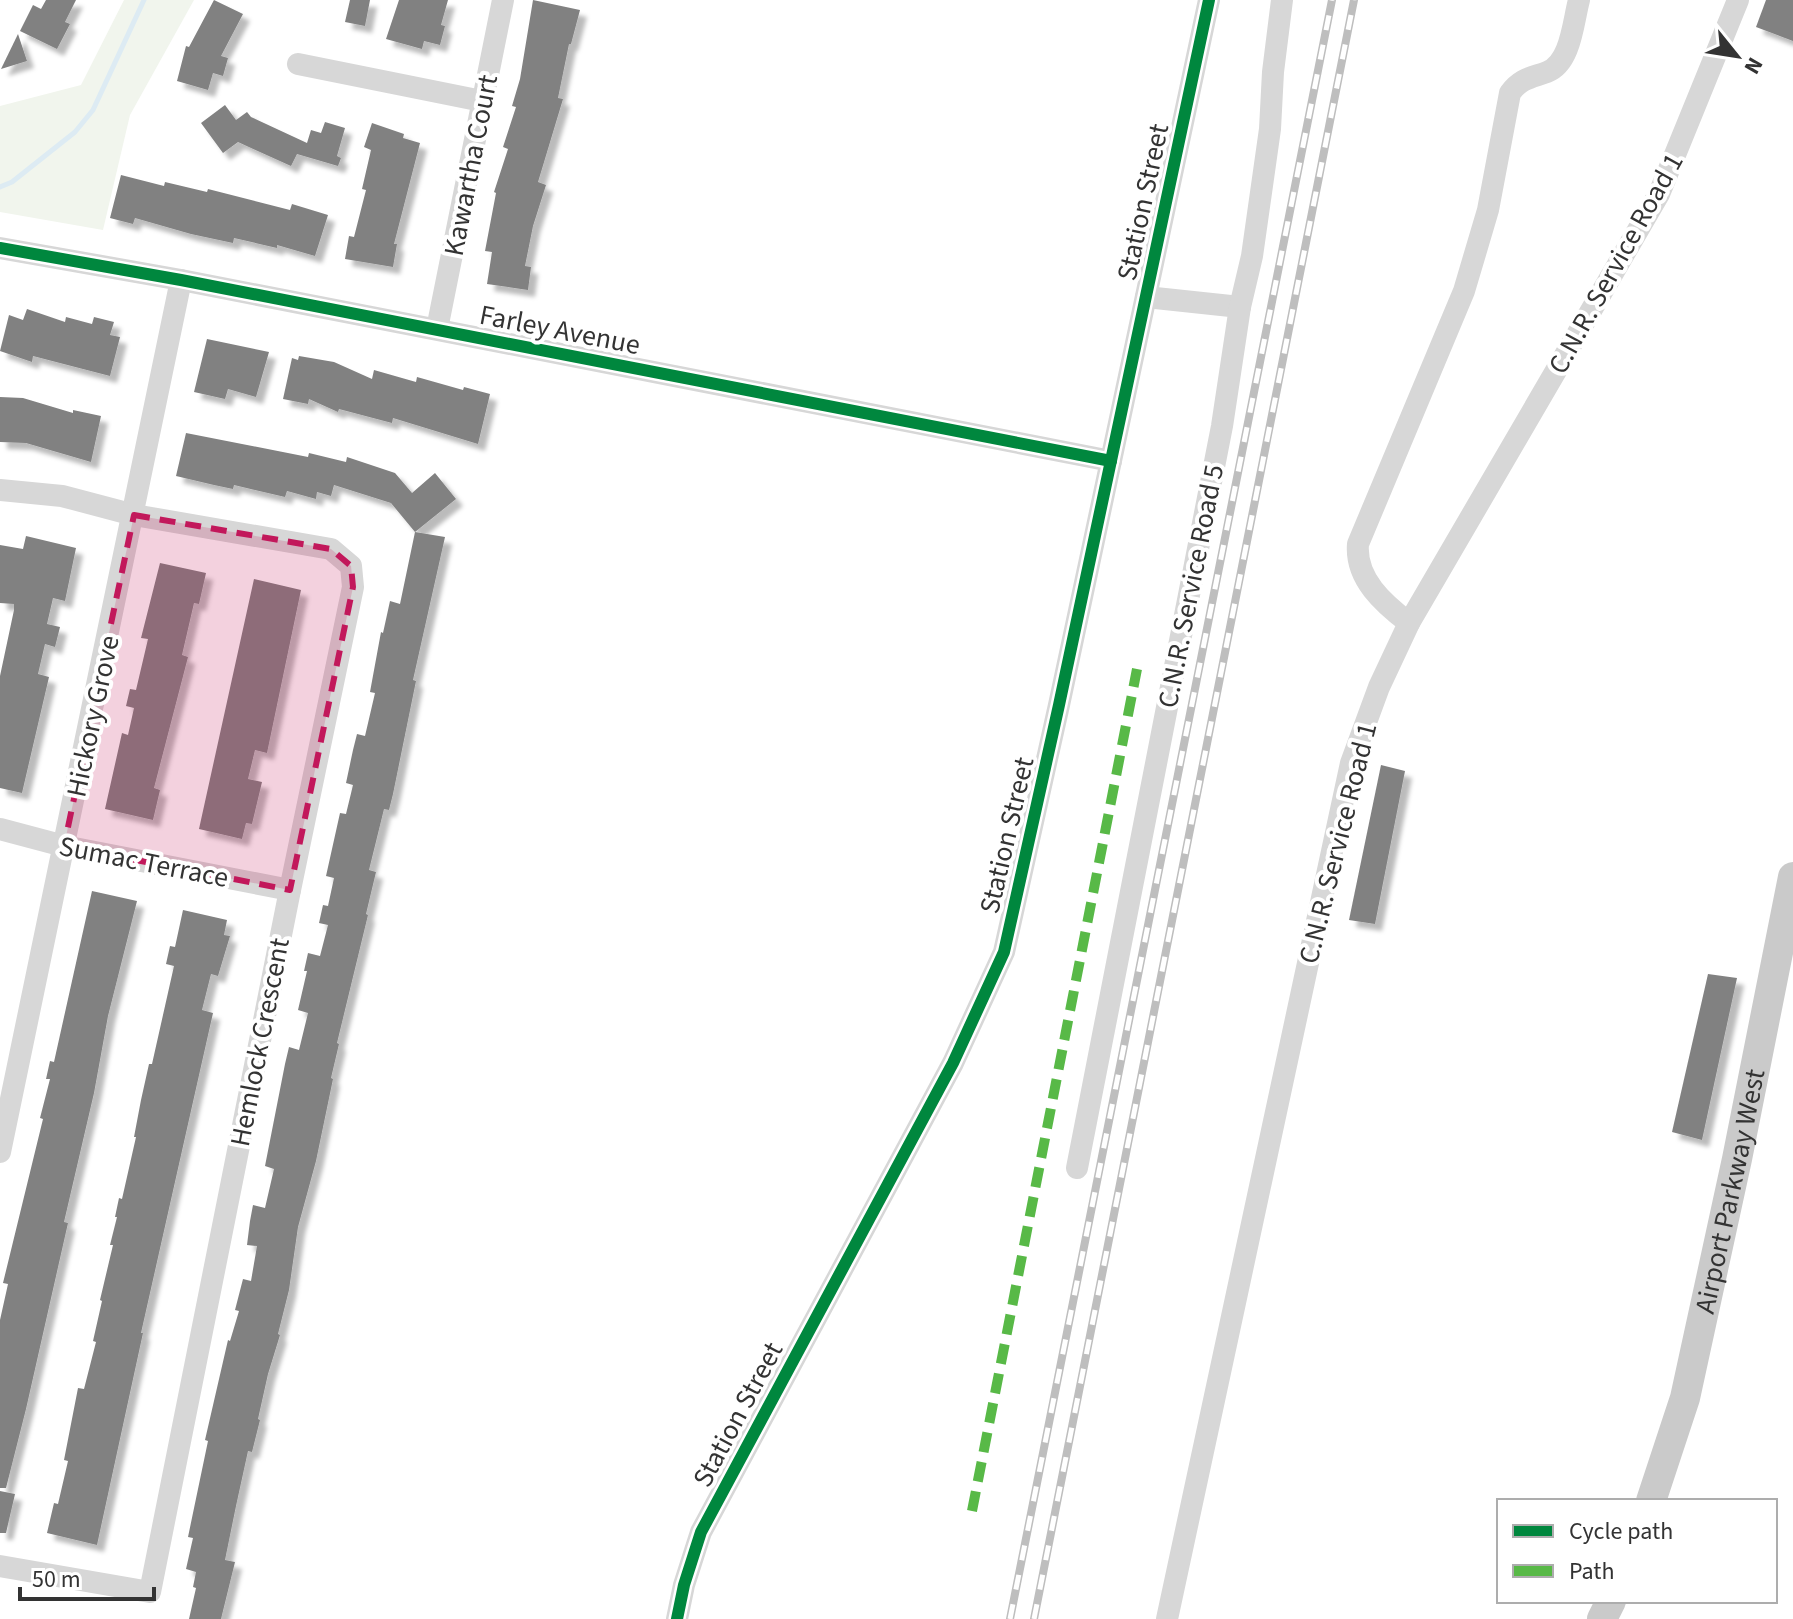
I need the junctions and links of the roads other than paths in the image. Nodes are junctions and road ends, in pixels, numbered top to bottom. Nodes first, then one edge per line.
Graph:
1 (503, 0) edge
2 (1209, 0) edge
3 (1282, 0) edge
4 (1579, 0) edge
5 (1738, 0) edge
6 (298, 64) dead end
7 (482, 101) junction
8 (0, 248) edge
9 (181, 280) junction
10 (1146, 297) junction
11 (1240, 307) junction
12 (437, 329) junction
13 (1111, 461) junction
14 (0, 490) edge
15 (134, 515) junction
16 (1409, 623) junction
17 (0, 829) edge
18 (64, 846) junction
19 (1793, 877) edge
20 (290, 890) junction
21 (0, 1152) edge
22 (1077, 1168) dead end
23 (1652, 1499) edge
24 (0, 1566) edge
25 (677, 1619) edge
26 (1167, 1619) edge

1 - 7 street, Kawartha Court
2 - 10 street, Station Street
3 - 11 street, C.N.R. Service Road 5
4 - 16 street
5 - 16 street, C.N.R. Service Road 1
6 - 7 street
7 - 12 street, Kawartha Court
8 - 9 street, Farley Avenue
9 - 12 street, Farley Avenue
9 - 15 street, Hickory Grove
10 - 11 street
10 - 13 street, Station Street
11 - 22 street, C.N.R. Service Road 5
12 - 13 street, Farley Avenue
13 - 25 street, Station Street
14 - 15 street
15 - 18 street, Hickory Grove
15 - 20 street, Hemlock Crescent
16 - 26 street, C.N.R. Service Road 1
17 - 18 street, Sumac Terrace
18 - 20 street, Sumac Terrace
18 - 21 street, Hickory Grove
19 - 23 main road, Airport Parkway West
20 - 24 street, Hemlock Crescent

